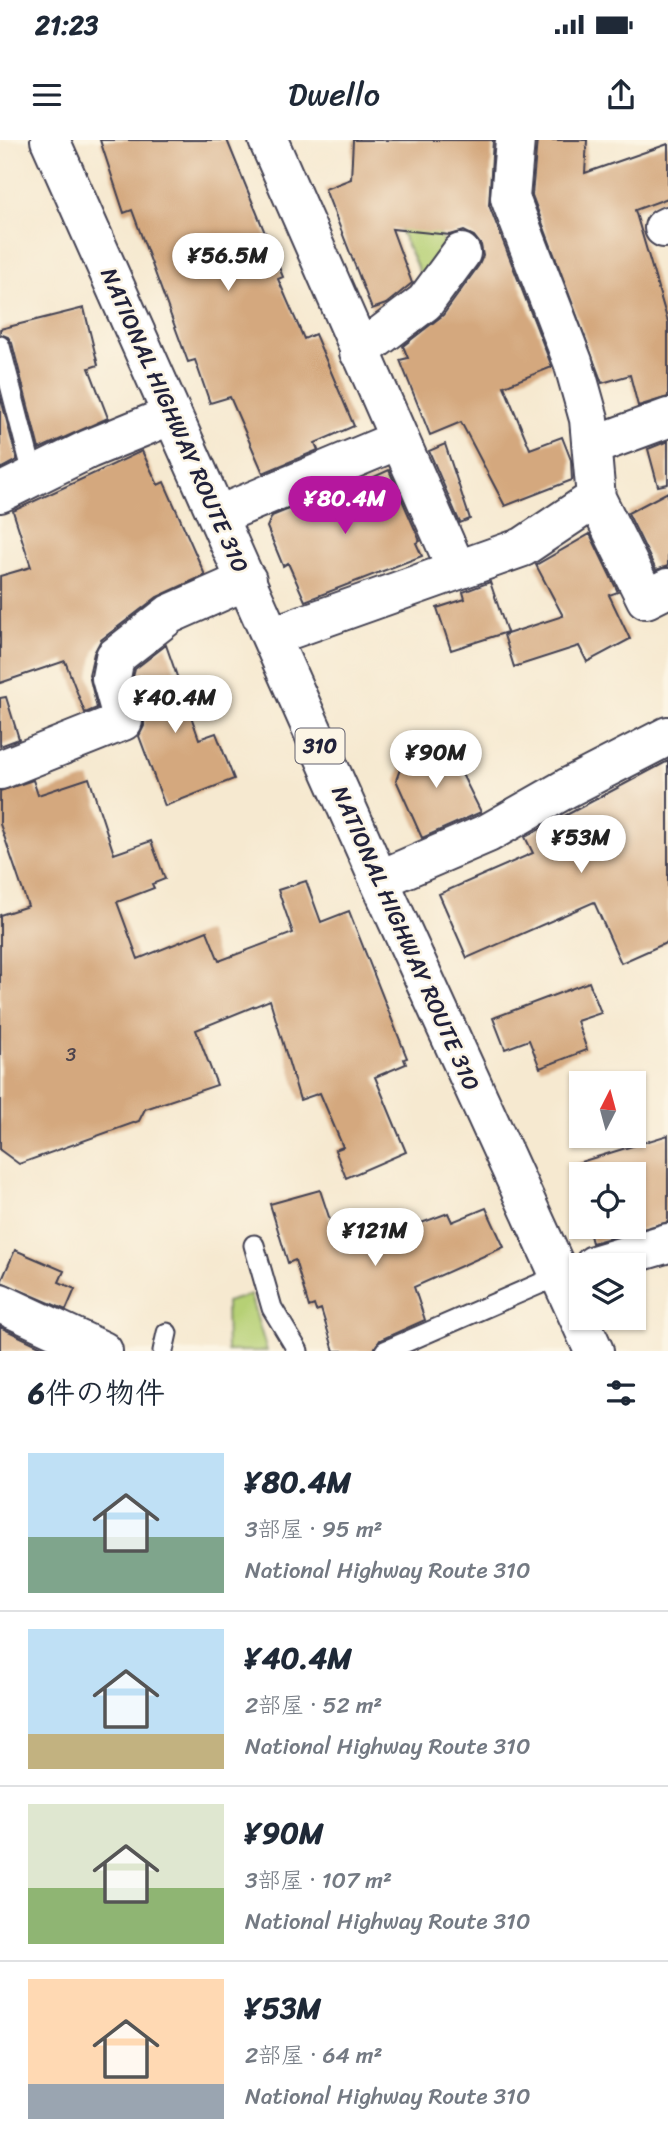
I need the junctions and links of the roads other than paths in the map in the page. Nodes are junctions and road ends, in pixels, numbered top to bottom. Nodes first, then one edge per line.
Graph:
1 (50, 140) edge
2 (268, 140) edge
3 (515, 140) edge
4 (461, 253) dead end
5 (0, 346) edge
6 (359, 352) junction
7 (172, 415) junction
8 (668, 418) edge
9 (398, 440) junction
10 (592, 446) junction
11 (34, 478) junction
12 (0, 493) edge
13 (596, 498) junction
14 (219, 515) junction
15 (456, 568) junction
16 (247, 580) junction
17 (668, 588) edge
18 (272, 636) junction
19 (668, 736) edge
20 (0, 771) edge
21 (379, 880) junction
22 (668, 1243) edge
23 (254, 1245) dead end
24 (569, 1253) edge
25 (635, 1253) edge
26 (569, 1274) edge
27 (0, 1303) edge
28 (590, 1330) edge
29 (103, 1351) edge
30 (298, 1351) edge
31 (385, 1351) edge
32 (594, 1351) edge

1 - 7 main road, NATIONAL HIGHWAY ROUTE 310 / 310
2 - 6 main road
3 - 10 main road
4 - 6 main road
5 - 11 lane
6 - 9 main road
7 - 11 main road
7 - 14 main road, NATIONAL HIGHWAY ROUTE 310 / 310
8 - 10 main road
9 - 14 main road
9 - 15 main road
10 - 13 main road
11 - 12 main road
13 - 15 main road
13 - 17 main road
14 - 16 main road, NATIONAL HIGHWAY ROUTE 310 / 310
15 - 18 main road
16 - 18 main road, NATIONAL HIGHWAY ROUTE 310 / 310
16 - 20 main road
18 - 21 main road, NATIONAL HIGHWAY ROUTE 310 / 310
19 - 21 main road
21 - 24 main road, NATIONAL HIGHWAY ROUTE 310 / 310
22 - 25 main road
23 - 30 lane
26 - 31 lane
27 - 29 main road
28 - 32 main road, NATIONAL HIGHWAY ROUTE 310 / 310

